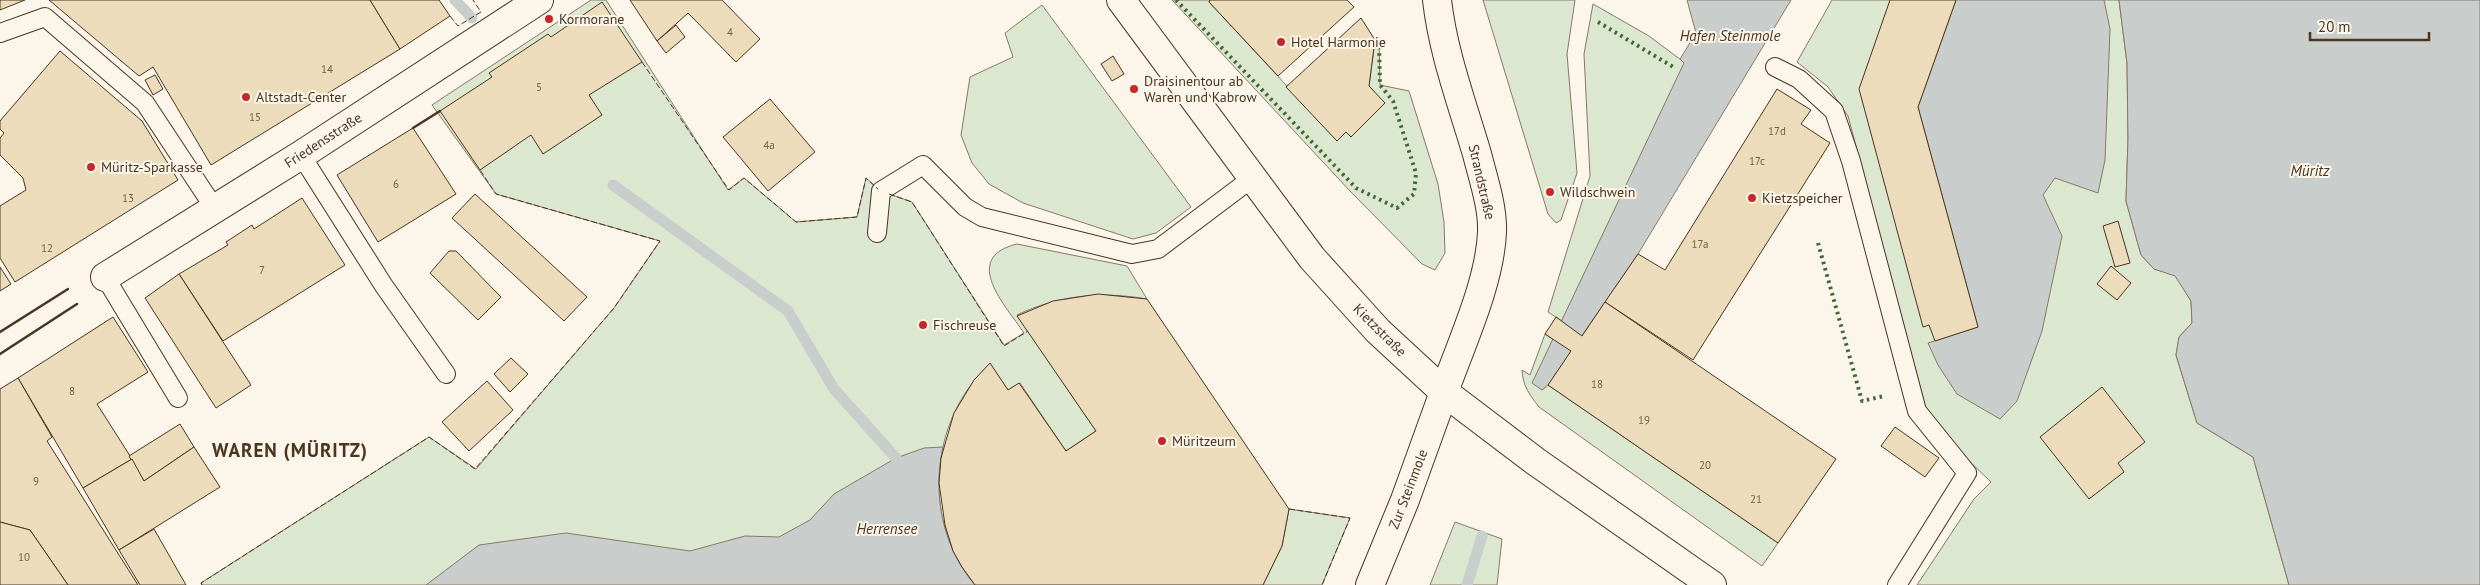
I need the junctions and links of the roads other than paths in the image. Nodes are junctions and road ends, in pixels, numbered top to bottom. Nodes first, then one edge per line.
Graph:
1 (539, 0) edge
2 (1121, 0) edge
3 (1437, 0) edge
4 (0, 33) edge
5 (1775, 67) dead end
6 (301, 155) junction
7 (1252, 179) junction
8 (215, 209) junction
9 (877, 233) dead end
10 (105, 277) joint
11 (446, 374) dead end
12 (1444, 392) junction
13 (178, 398) dead end
14 (1370, 585) edge
15 (1712, 585) edge
16 (1897, 585) edge

1 - 6 street, Friedensstraße
2 - 7 street, Kietzstraße
3 - 12 street, Strandstraße
4 - 8 lane
5 - 16 lane
6 - 8 street, Friedensstraße
6 - 11 lane
7 - 9 lane
7 - 12 street, Kietzstraße
8 - 10 street, Friedensstraße
10 - 13 lane
12 - 14 street, Zur Steinmole
12 - 15 street, Kietzstraße

